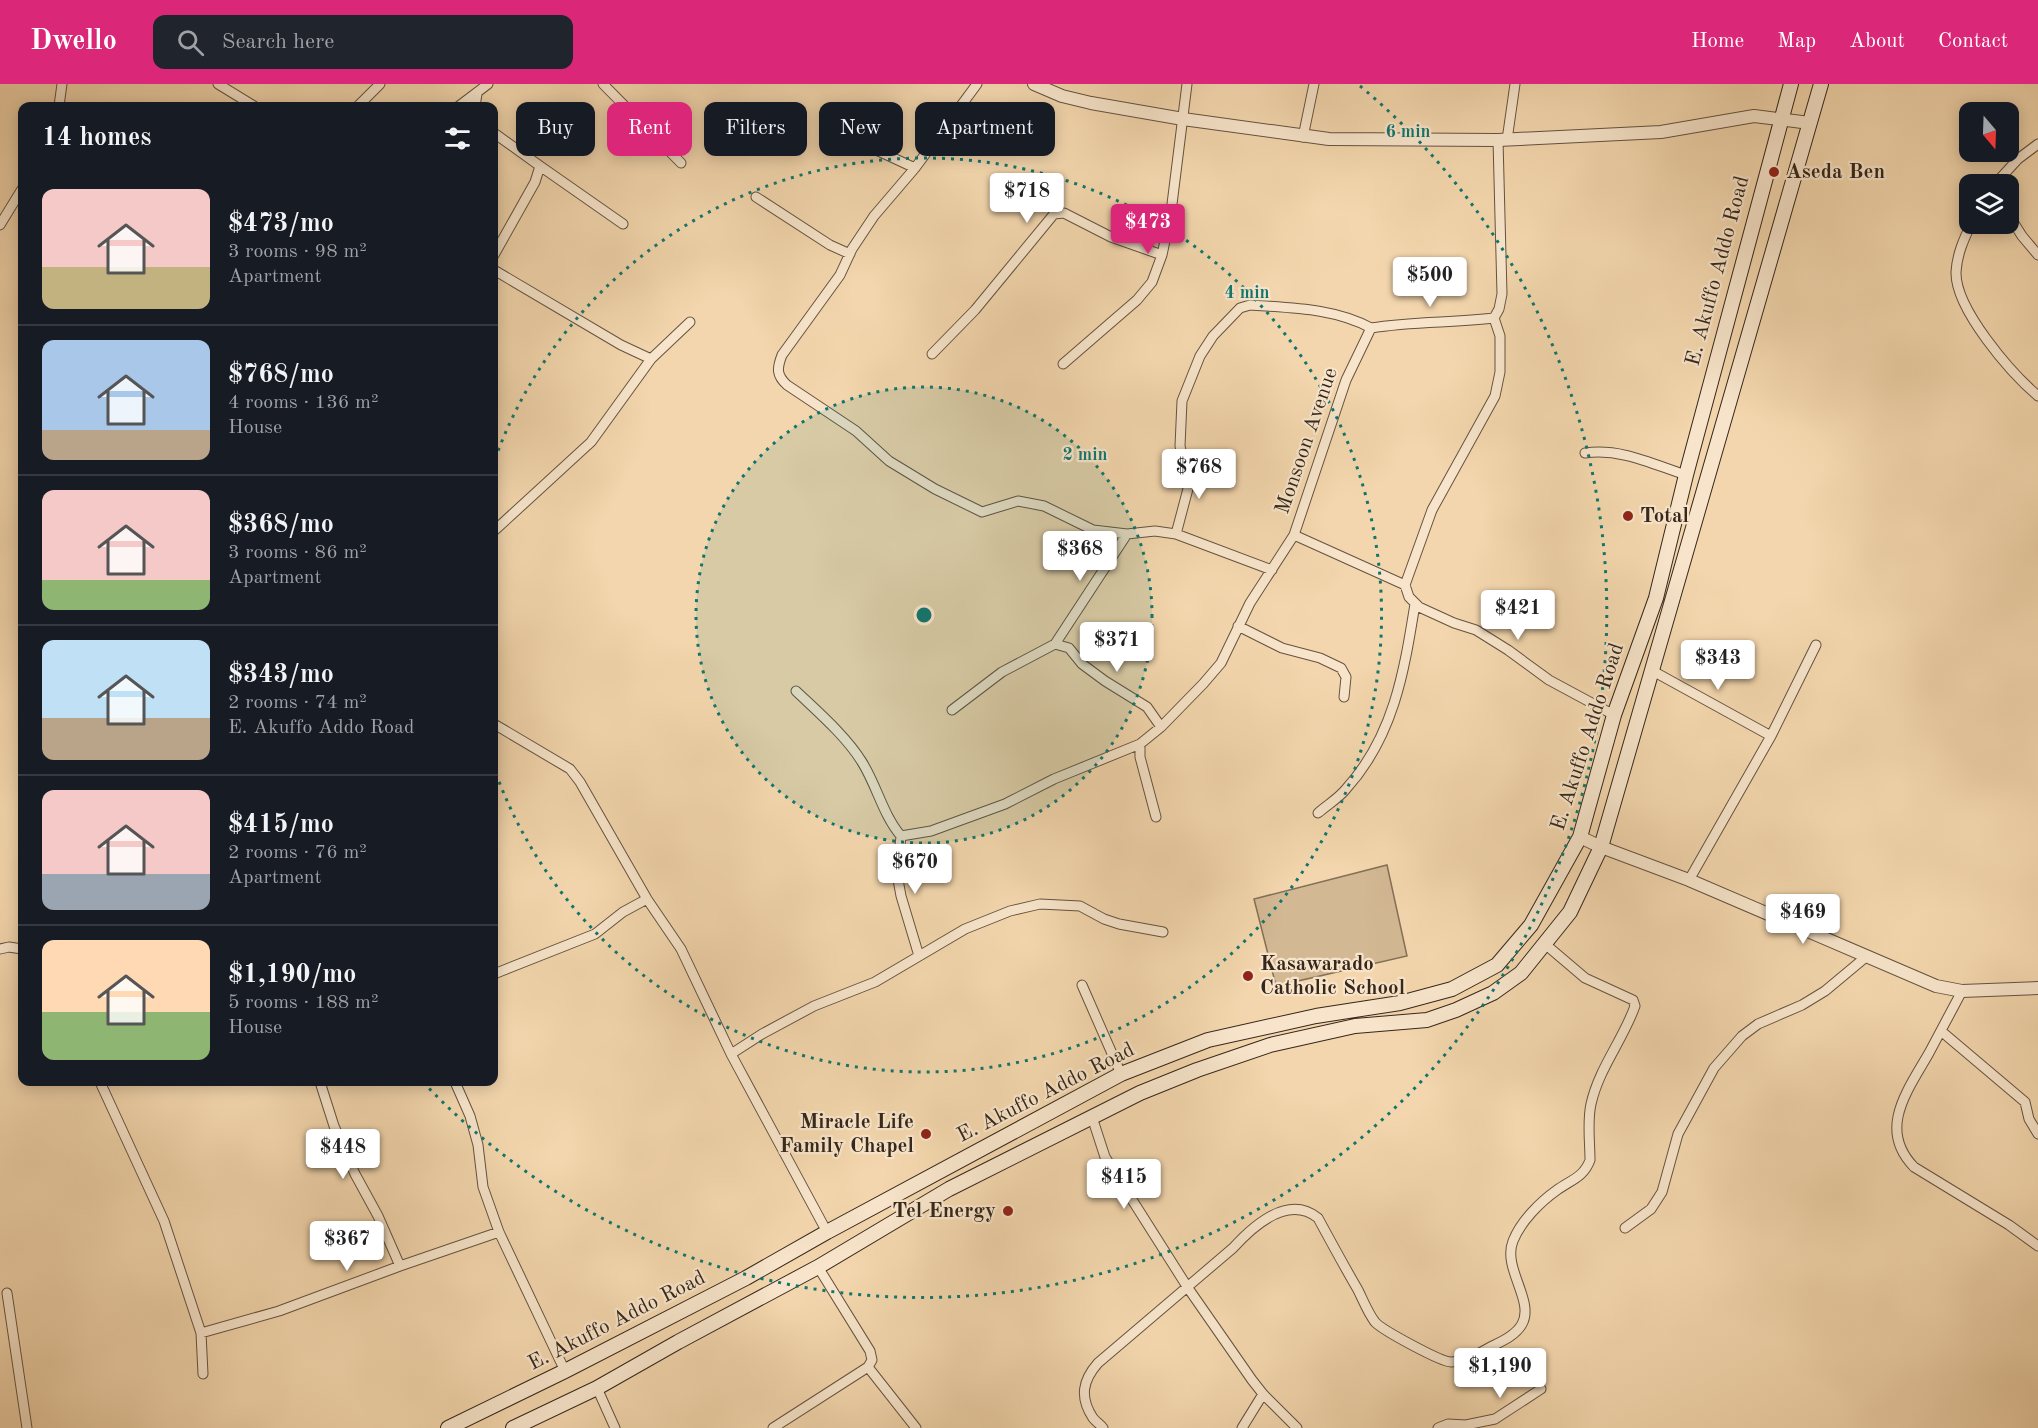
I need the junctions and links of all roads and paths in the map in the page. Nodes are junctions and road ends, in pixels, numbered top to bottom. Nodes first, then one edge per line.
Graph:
1 (62, 84) edge
2 (219, 84) edge
3 (380, 84) edge
4 (488, 84) edge
5 (603, 84) edge
6 (977, 84) edge
7 (1034, 84) edge
8 (1187, 84) edge
9 (1314, 84) edge
10 (1515, 84) edge
11 (1791, 84) edge
12 (1821, 84) edge
13 (477, 94) junction
14 (60, 102) edge
15 (248, 102) edge
16 (362, 102) edge
17 (465, 102) edge
18 (476, 102) edge
19 (1780, 118) junction
20 (1183, 120) junction
21 (1810, 123) junction
22 (498, 136) edge
23 (1303, 137) junction
24 (1502, 140) junction
25 (2038, 144) edge
26 (890, 156) edge
27 (681, 163) dead end
28 (540, 166) junction
29 (915, 168) junction
30 (2004, 174) edge
31 (18, 196) edge
32 (756, 197) dead end
33 (623, 224) dead end
34 (0, 225) edge
35 (2019, 231) edge
36 (1966, 234) edge
37 (498, 248) edge
38 (850, 254) junction
39 (1162, 255) junction
40 (2038, 255) edge
41 (498, 272) edge
42 (1494, 318) junction
43 (690, 322) dead end
44 (1371, 328) junction
45 (932, 354) dead end
46 (651, 359) junction
47 (1063, 364) dead end
48 (2038, 396) edge
49 (1585, 453) dead end
50 (1686, 475) junction
51 (498, 527) edge
52 (1127, 534) junction
53 (1176, 534) junction
54 (1294, 535) junction
55 (1272, 570) junction
56 (1406, 585) junction
57 (1415, 604) junction
58 (1238, 626) junction
59 (1055, 644) junction
60 (1816, 645) dead end
61 (1651, 670) junction
62 (796, 691) dead end
63 (1344, 697) dead end
64 (952, 710) dead end
65 (1614, 715) junction
66 (498, 726) edge
67 (1161, 727) junction
68 (1771, 736) junction
69 (1140, 744) junction
70 (1318, 813) dead end
71 (1156, 817) dead end
72 (901, 836) junction
73 (1580, 837) junction
74 (1601, 848) junction
75 (1689, 880) junction
76 (647, 899) junction
77 (1163, 932) dead end
78 (1545, 944) junction
79 (18, 948) edge
80 (0, 949) edge
81 (919, 956) junction
82 (1867, 956) junction
83 (498, 972) edge
84 (1082, 985) dead end
85 (2038, 988) edge
86 (1962, 991) junction
87 (1941, 1031) junction
88 (731, 1054) junction
89 (1121, 1074) junction
90 (102, 1086) edge
91 (321, 1086) edge
92 (457, 1086) edge
93 (1092, 1117) junction
94 (2038, 1134) edge
95 (1625, 1228) dead end
96 (499, 1232) junction
97 (827, 1232) junction
98 (2036, 1240) edge
99 (400, 1266) junction
100 (818, 1267) junction
101 (1188, 1288) junction
102 (7, 1293) dead end
103 (201, 1333) junction
104 (868, 1367) junction
105 (566, 1371) junction
106 (204, 1374) dead end
107 (597, 1388) junction
108 (1541, 1389) dead end
109 (1263, 1394) junction
110 (1495, 1419) junction
111 (1099, 1427) edge
112 (1467, 1427) edge
113 (27, 1428) edge
114 (448, 1428) edge
115 (513, 1428) edge
116 (615, 1428) edge
117 (773, 1428) edge
118 (916, 1428) edge
119 (1242, 1428) edge
120 (1298, 1428) edge
121 (1438, 1428) edge
122 (1500, 1428) edge

1 - 14 street
2 - 15 street
3 - 16 street
4 - 13 street
5 - 27 street
6 - 29 street
7 - 20 street
8 - 20 street
9 - 23 street
10 - 24 street
11 - 19 main road, E. Akuffo Addo Road
12 - 21 main road, E. Akuffo Addo Road
13 - 17 street
13 - 18 street
19 - 21 street
19 - 24 street
19 - 50 main road, E. Akuffo Addo Road
20 - 23 street
20 - 39 street
21 - 61 main road, E. Akuffo Addo Road
22 - 28 street
23 - 24 street
24 - 42 street
25 - 30 street
26 - 29 street
28 - 33 street
28 - 37 street
29 - 38 street
31 - 34 street
32 - 38 street
35 - 40 street
36 - 48 street
38 - 52 street
39 - 45 street
39 - 47 street
41 - 46 street
42 - 44 street
42 - 56 street
43 - 46 street
44 - 53 street
44 - 54 street, Monsoon Avenue
46 - 51 street
49 - 50 street
50 - 65 main road, E. Akuffo Addo Road
52 - 53 street
52 - 59 street
53 - 55 street
54 - 55 street
54 - 56 street, Monsoon Avenue
55 - 58 street
56 - 57 street
57 - 65 street
57 - 70 street
58 - 63 street
58 - 67 street
59 - 64 street
59 - 67 street
60 - 68 street
61 - 68 street
61 - 74 main road, E. Akuffo Addo Road
62 - 72 street
65 - 73 main road, E. Akuffo Addo Road
66 - 76 street
67 - 69 street
68 - 75 street
69 - 71 street
69 - 72 street
72 - 81 street
73 - 74 street
73 - 89 main road, E. Akuffo Addo Road
74 - 75 street
74 - 78 main road, E. Akuffo Addo Road
75 - 82 street
76 - 83 street
76 - 88 street
77 - 81 street
78 - 93 main road, E. Akuffo Addo Road
78 - 101 street
79 - 80 street
81 - 88 street
82 - 86 street
82 - 95 street
84 - 89 street
85 - 86 street
86 - 87 street
87 - 94 street
87 - 98 street
88 - 97 street
89 - 97 main road, E. Akuffo Addo Road
90 - 103 street
91 - 99 street
92 - 96 street
93 - 100 main road, E. Akuffo Addo Road
93 - 101 street
96 - 99 street
96 - 105 street
97 - 105 main road, E. Akuffo Addo Road
99 - 103 street
100 - 104 street
100 - 107 main road, E. Akuffo Addo Road
101 - 109 street
101 - 111 street
102 - 113 street
103 - 106 street
104 - 117 street
104 - 118 street
105 - 114 main road, E. Akuffo Addo Road
107 - 115 main road, E. Akuffo Addo Road
107 - 116 street
108 - 110 street
109 - 119 street
109 - 120 street
110 - 112 street
110 - 122 street
112 - 121 street

